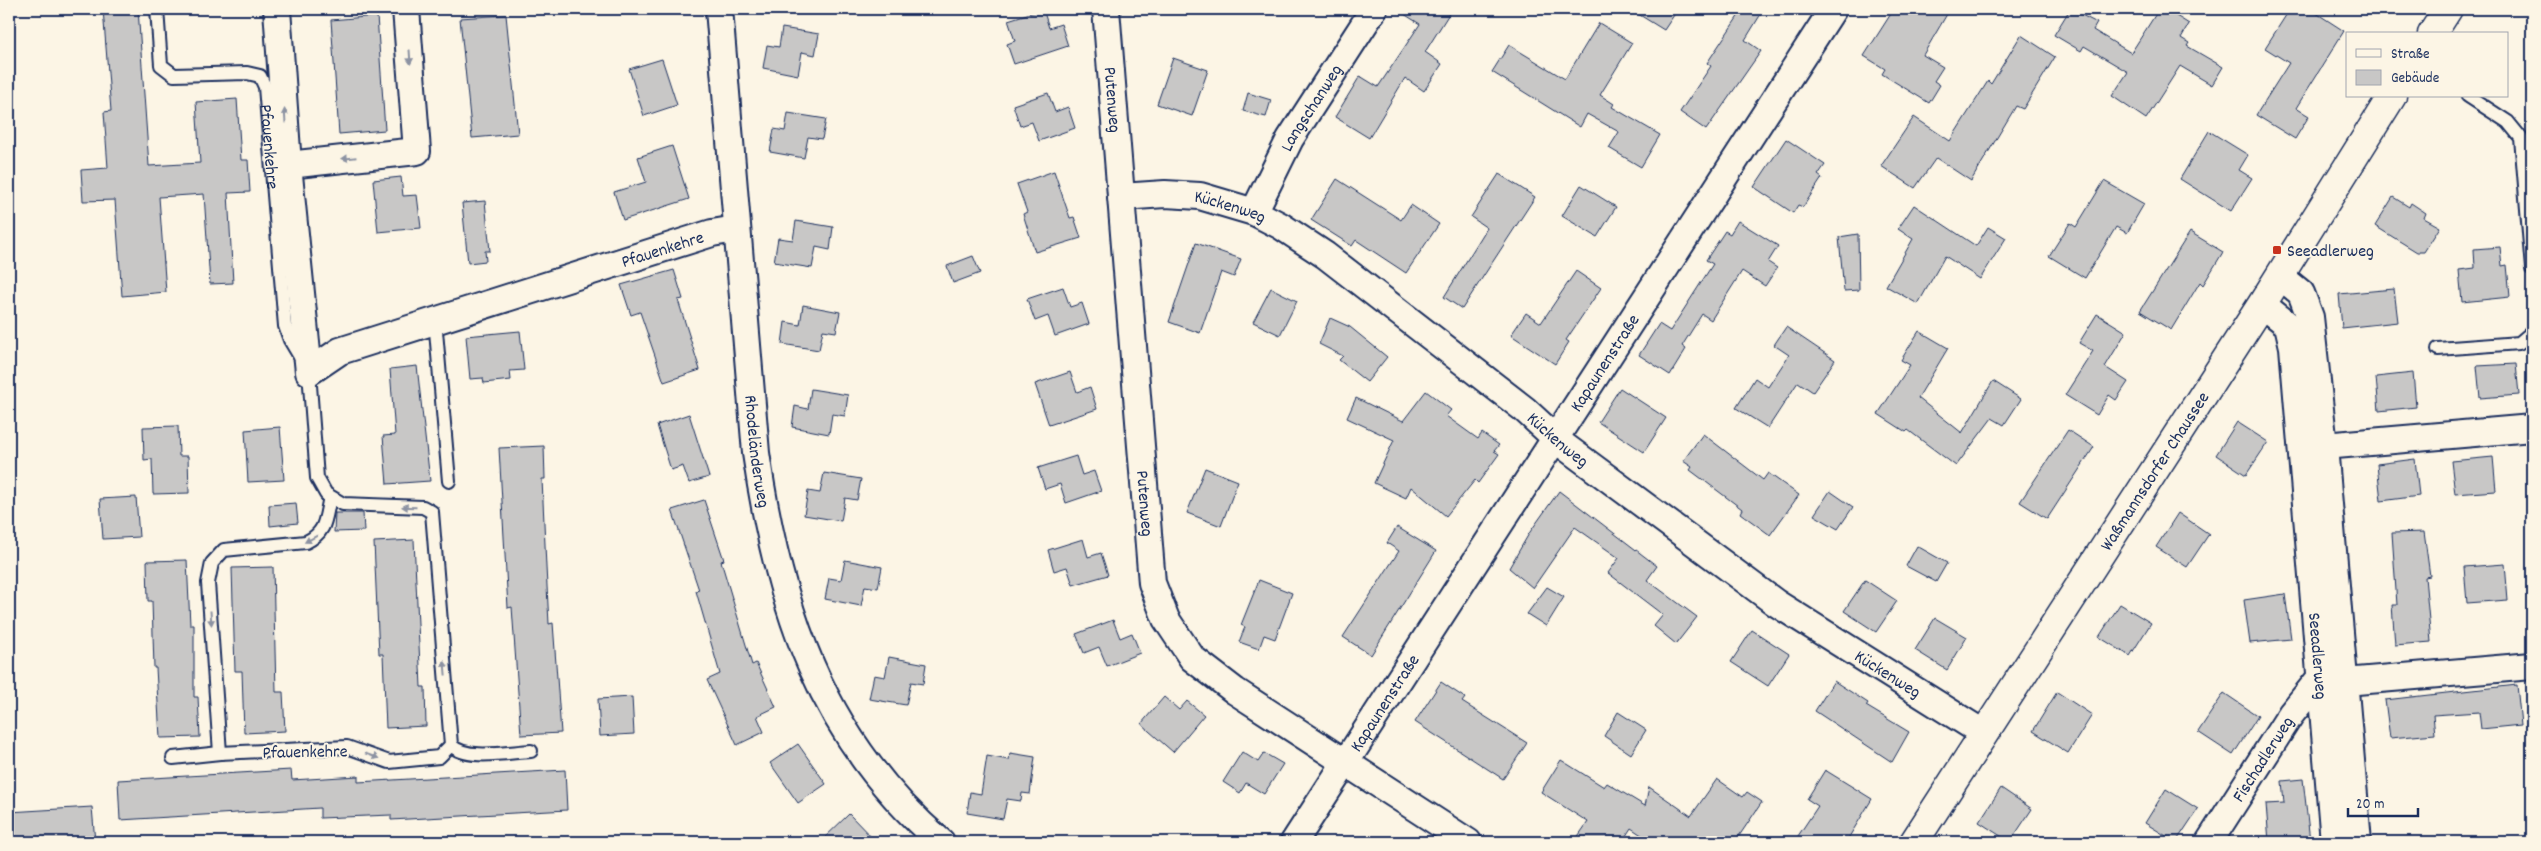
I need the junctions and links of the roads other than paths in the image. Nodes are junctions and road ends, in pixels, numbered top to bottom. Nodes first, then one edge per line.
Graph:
1 (157, 9) edge
2 (277, 9) edge
3 (406, 9) edge
4 (719, 9) edge
5 (1106, 9) edge
6 (1374, 9) edge
7 (1833, 9) edge
8 (2448, 9) edge
9 (2433, 32) edge
10 (2391, 98) edge
11 (2471, 98) edge
12 (288, 164) junction
13 (1121, 197) junction
14 (1254, 212) junction
15 (736, 229) junction
16 (2532, 269) edge
17 (2280, 276) junction
18 (2262, 304) junction
19 (433, 321) junction
20 (2532, 332) edge
21 (2438, 349) dead end
22 (309, 372) junction
23 (2532, 428) edge
24 (1556, 438) junction
25 (2324, 446) junction
26 (449, 480) dead end
27 (330, 496) junction
28 (2532, 666) edge
29 (2333, 680) junction
30 (1983, 732) junction
31 (451, 745) junction
32 (531, 751) dead end
33 (220, 753) junction
34 (173, 758) dead end
35 (1346, 762) junction
36 (942, 842) edge
37 (1294, 842) edge
38 (1468, 842) edge
39 (1914, 842) edge
40 (2209, 842) edge
41 (2334, 842) edge
42 (2358, 842) edge

1 - 22 lane, Pfauenkehre
12 -> 2 street, Pfauenkehre
3 -> 12 street, Pfauenkehre
4 - 15 street, Rhodeländerweg
5 - 13 street, Putenweg
6 - 14 street, Langschanweg
7 - 24 street, Kapaunenstraße
8 - 9 street
10 - 17 street, Waßmannsdorfer Chaussee
11 - 16 lane
12 - 22 street, Pfauenkehre
13 - 14 street, Kückenweg
13 - 35 street, Putenweg
14 - 24 street, Kückenweg
15 - 19 street, Pfauenkehre
15 - 36 street, Rhodeländerweg
17 - 18 street, Waßmannsdorfer Chaussee
17 - 25 street, Seeadlerweg
18 - 29 street, Seeadlerweg
18 - 30 street, Waßmannsdorfer Chaussee
19 - 22 street, Pfauenkehre
19 - 26 lane
20 - 21 lane
22 - 27 lane, Pfauenkehre
23 - 25 street
24 - 30 street, Kückenweg
24 - 35 street, Kapaunenstraße
25 - 29 street, Seeadlerweg
31 -> 27 lane
27 -> 33 lane
28 - 29 street, Seeadlerweg
29 - 40 street, Fischadlerweg
29 - 41 street, Seeadlerweg
29 - 42 street, Seeadlerweg
30 - 39 street, Waßmannsdorfer Chaussee
31 - 32 lane
33 -> 31 lane, Pfauenkehre
33 - 34 lane, Pfauenkehre
35 - 37 street, Kapaunenstraße
35 - 38 street, Putenweg

